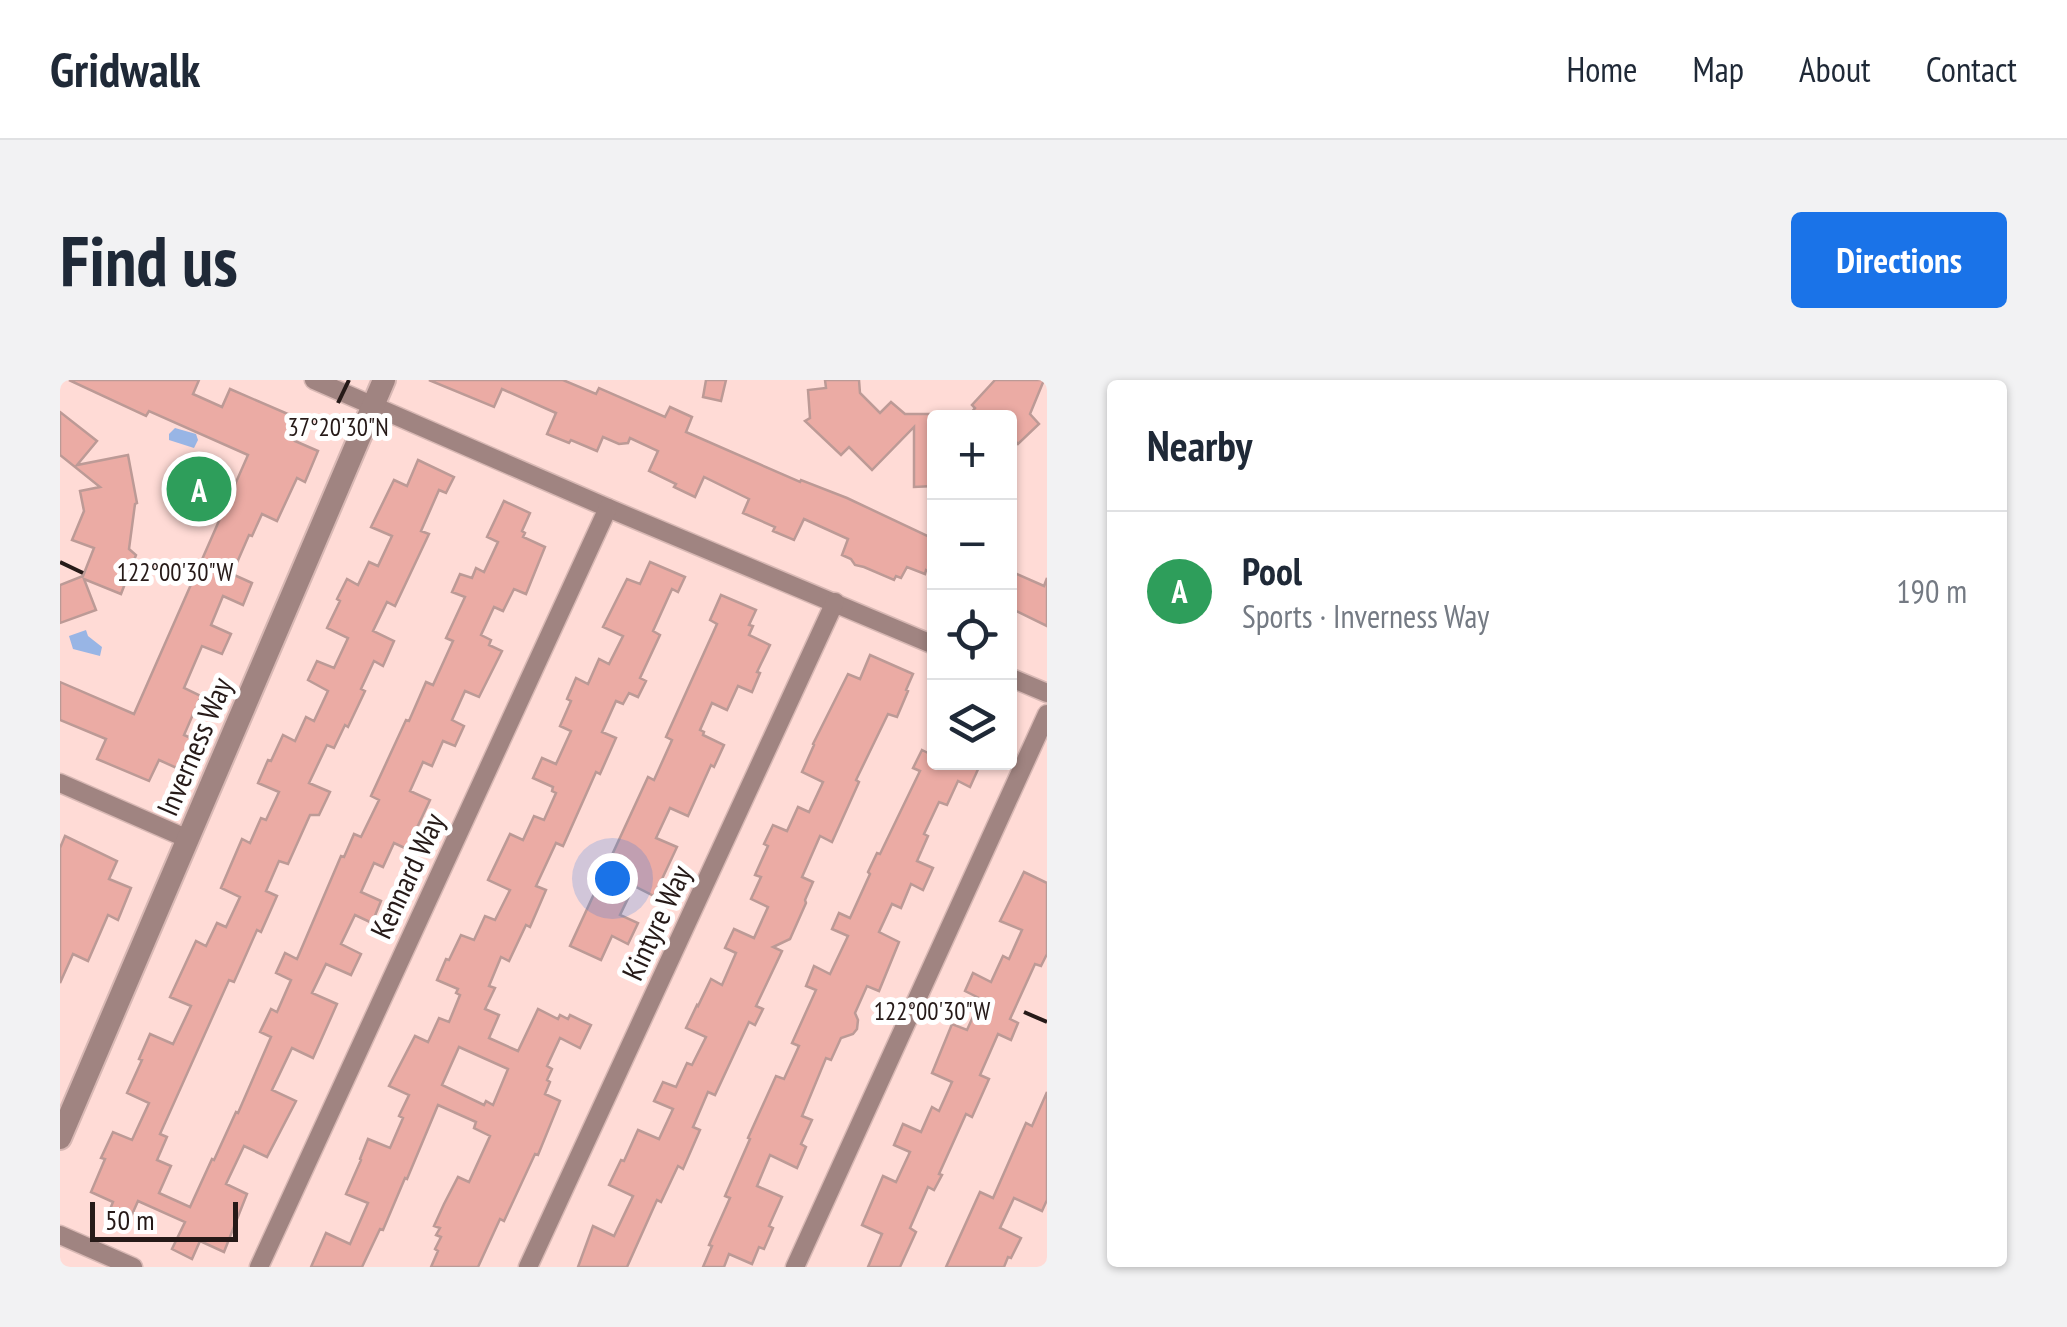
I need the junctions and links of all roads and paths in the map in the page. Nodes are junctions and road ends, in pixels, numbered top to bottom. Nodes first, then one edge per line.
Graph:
1 (314, 380) edge
2 (384, 380) edge
3 (374, 406) junction
4 (608, 508) junction
5 (835, 602) junction
6 (927, 642) edge
7 (1017, 680) edge
8 (1047, 693) edge
9 (1047, 714) edge
10 (60, 783) edge
11 (188, 839) junction
12 (60, 1138) edge
13 (60, 1235) edge
14 (133, 1267) edge
15 (259, 1267) edge
16 (528, 1267) edge
17 (795, 1267) edge

1 - 3 street
2 - 3 street, Inverness Way
3 - 4 street
3 - 11 street, Inverness Way
4 - 5 street
4 - 15 street, Kennard Way
5 - 6 street
5 - 16 street, Kintyre Way
7 - 8 street
9 - 17 street
10 - 11 street
11 - 12 street, Inverness Way
13 - 14 street

